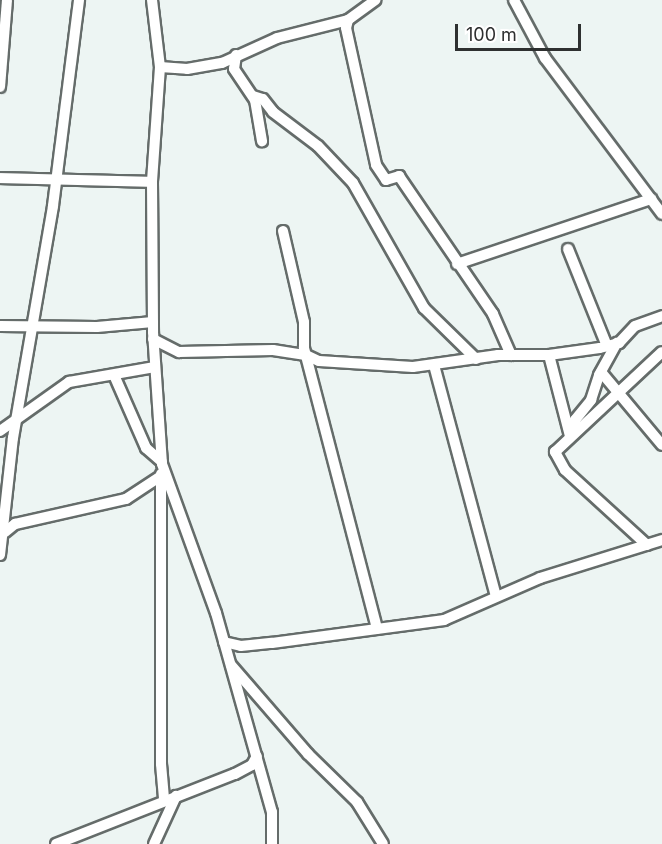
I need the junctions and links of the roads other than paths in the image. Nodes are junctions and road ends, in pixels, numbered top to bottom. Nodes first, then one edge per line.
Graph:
1 (7, 0) edge
2 (79, 0) edge
3 (152, 0) edge
4 (376, 0) edge
5 (514, 0) edge
6 (348, 20) junction
7 (236, 55) junction
8 (160, 67) junction
9 (0, 87) edge
10 (253, 96) junction
11 (262, 141) dead end
12 (0, 178) edge
13 (54, 179) junction
14 (152, 182) junction
15 (651, 199) junction
16 (662, 214) edge
17 (283, 231) dead end
18 (568, 249) dead end
19 (457, 264) junction
20 (662, 316) edge
21 (153, 322) junction
22 (0, 326) edge
23 (31, 327) junction
24 (153, 339) junction
25 (612, 345) junction
26 (662, 352) edge
27 (306, 355) junction
28 (511, 355) junction
29 (549, 355) junction
30 (476, 359) junction
31 (434, 365) junction
32 (155, 368) junction
33 (601, 372) junction
34 (114, 375) junction
35 (616, 393) junction
36 (16, 421) junction
37 (0, 431) edge
38 (573, 433) junction
39 (662, 445) edge
40 (162, 469) junction
41 (5, 532) junction
42 (662, 540) edge
43 (646, 545) junction
44 (0, 555) edge
45 (496, 596) junction
46 (377, 629) junction
47 (224, 642) junction
48 (231, 665) junction
49 (257, 756) junction
50 (180, 794) junction
51 (164, 801) junction
52 (56, 844) edge
53 (154, 844) edge
54 (272, 844) edge
55 (382, 844) edge

1 - 9 street
2 - 13 street
3 - 8 street
4 - 6 street
5 - 15 street
6 - 7 street
6 - 19 street
7 - 8 street
7 - 10 street
8 - 14 street
10 - 11 street
10 - 30 street
12 - 13 street
13 - 14 street
13 - 23 street
14 - 21 street
15 - 16 street
15 - 19 street
17 - 27 street
18 - 25 street
19 - 28 street
20 - 25 street
21 - 23 street
21 - 24 street
22 - 23 street
23 - 36 street
24 - 27 street
24 - 32 street
25 - 29 street
25 - 33 street
26 - 35 street
27 - 31 street
27 - 46 street
28 - 29 street
28 - 30 street
29 - 38 street
30 - 31 street
31 - 45 street
32 - 34 street
32 - 40 street
33 - 35 street
33 - 38 street
34 - 36 street
34 - 40 street
35 - 38 street
35 - 39 street
36 - 37 street
36 - 41 street
38 - 43 street
40 - 41 street
40 - 47 street
40 - 51 street
41 - 44 street
42 - 43 street
43 - 45 street
45 - 46 street
46 - 47 street
47 - 48 street
48 - 49 street
48 - 55 street
49 - 50 street
49 - 54 street
50 - 51 street
50 - 53 street
51 - 52 street

